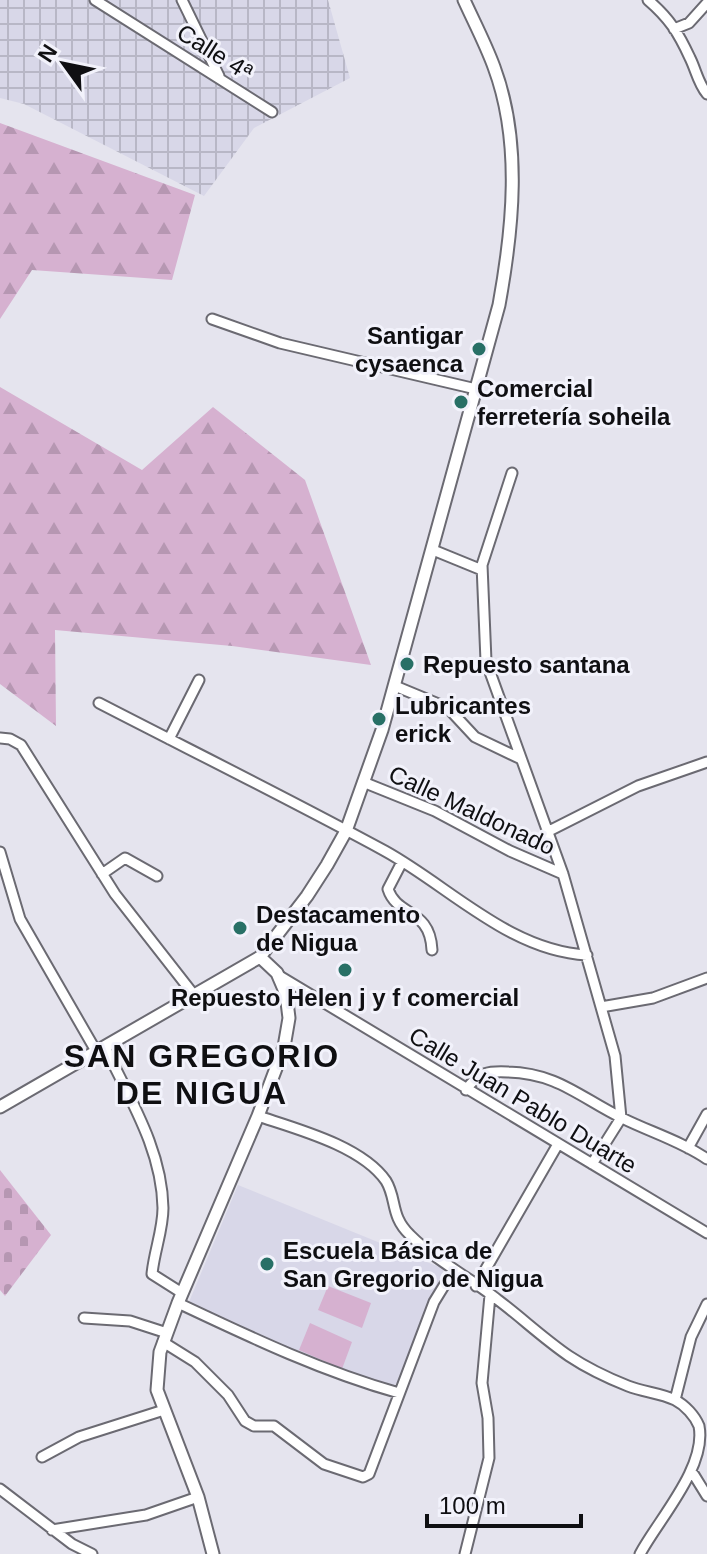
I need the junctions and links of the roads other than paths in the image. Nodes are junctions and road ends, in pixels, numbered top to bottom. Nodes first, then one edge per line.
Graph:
1 (95, 0) edge
2 (182, 0) edge
3 (464, 0) edge
4 (648, 0) edge
5 (707, 3) edge
6 (674, 29) junction
7 (220, 78) junction
8 (707, 94) edge
9 (272, 112) dead end
10 (212, 319) dead end
11 (476, 389) junction
12 (512, 473) dead end
13 (433, 550) junction
14 (482, 570) junction
15 (199, 680) dead end
16 (395, 686) junction
17 (99, 703) dead end
18 (0, 738) edge
19 (169, 739) junction
20 (521, 759) junction
21 (707, 762) edge
22 (363, 782) junction
23 (346, 831) junction
24 (549, 831) junction
25 (0, 852) edge
26 (402, 862) junction
27 (102, 874) junction
28 (563, 874) junction
29 (157, 876) dead end
30 (432, 950) dead end
31 (587, 955) junction
32 (260, 957) junction
33 (278, 975) junction
34 (707, 978) edge
35 (194, 995) junction
36 (601, 1007) junction
37 (100, 1049) junction
38 (466, 1090) junction
39 (0, 1107) edge
40 (707, 1114) edge
41 (258, 1116) junction
42 (621, 1118) junction
43 (558, 1144) junction
44 (688, 1148) junction
45 (707, 1159) edge
46 (592, 1164) junction
47 (707, 1233) edge
48 (453, 1271) junction
49 (476, 1286) junction
50 (490, 1295) junction
51 (180, 1298) junction
52 (707, 1304) edge
53 (84, 1318) dead end
54 (165, 1338) junction
55 (399, 1393) junction
56 (675, 1400) junction
57 (164, 1410) junction
58 (704, 1429) edge
59 (42, 1457) dead end
60 (694, 1475) junction
61 (0, 1489) edge
62 (707, 1496) edge
63 (198, 1497) junction
64 (52, 1530) junction
65 (92, 1554) edge
66 (213, 1554) edge
67 (465, 1554) edge
68 (640, 1554) edge

1 - 7 street, Calle 4ª
2 - 7 street
3 - 11 street
4 - 6 street
5 - 6 street
6 - 8 street
7 - 9 street, Calle 4ª
10 - 11 street
11 - 13 street
12 - 14 street
13 - 14 street
13 - 16 street
14 - 20 street
15 - 19 street
16 - 20 street
16 - 22 street
17 - 19 street
18 - 27 street
19 - 23 street
20 - 24 street
21 - 24 street
22 - 23 street
22 - 28 street, Calle Maldonado
23 - 26 street
23 - 32 street
24 - 28 street
25 - 37 street
26 - 30 street
26 - 31 street
27 - 29 street
27 - 35 street
28 - 31 street
31 - 36 street
32 - 33 street
32 - 35 street
33 - 38 street, Calle Juan Pablo Duarte
33 - 41 street
34 - 36 street
35 - 37 street
36 - 42 street
37 - 39 street
37 - 51 street
38 - 42 street
38 - 43 street, Calle Juan Pablo Duarte
40 - 44 street
41 - 48 street
41 - 51 street
42 - 44 street
42 - 46 street
43 - 46 street, Calle Juan Pablo Duarte
43 - 49 street
44 - 45 street
46 - 47 street, Calle Juan Pablo Duarte
48 - 49 street
48 - 55 street
49 - 50 street
50 - 56 street
50 - 67 street
51 - 54 street
51 - 55 street
52 - 56 street
53 - 54 street
54 - 55 street
54 - 57 street
56 - 58 street
57 - 59 street
57 - 63 street
58 - 60 street
60 - 62 street
60 - 68 street
61 - 64 street
63 - 64 street
63 - 66 street
64 - 65 street

